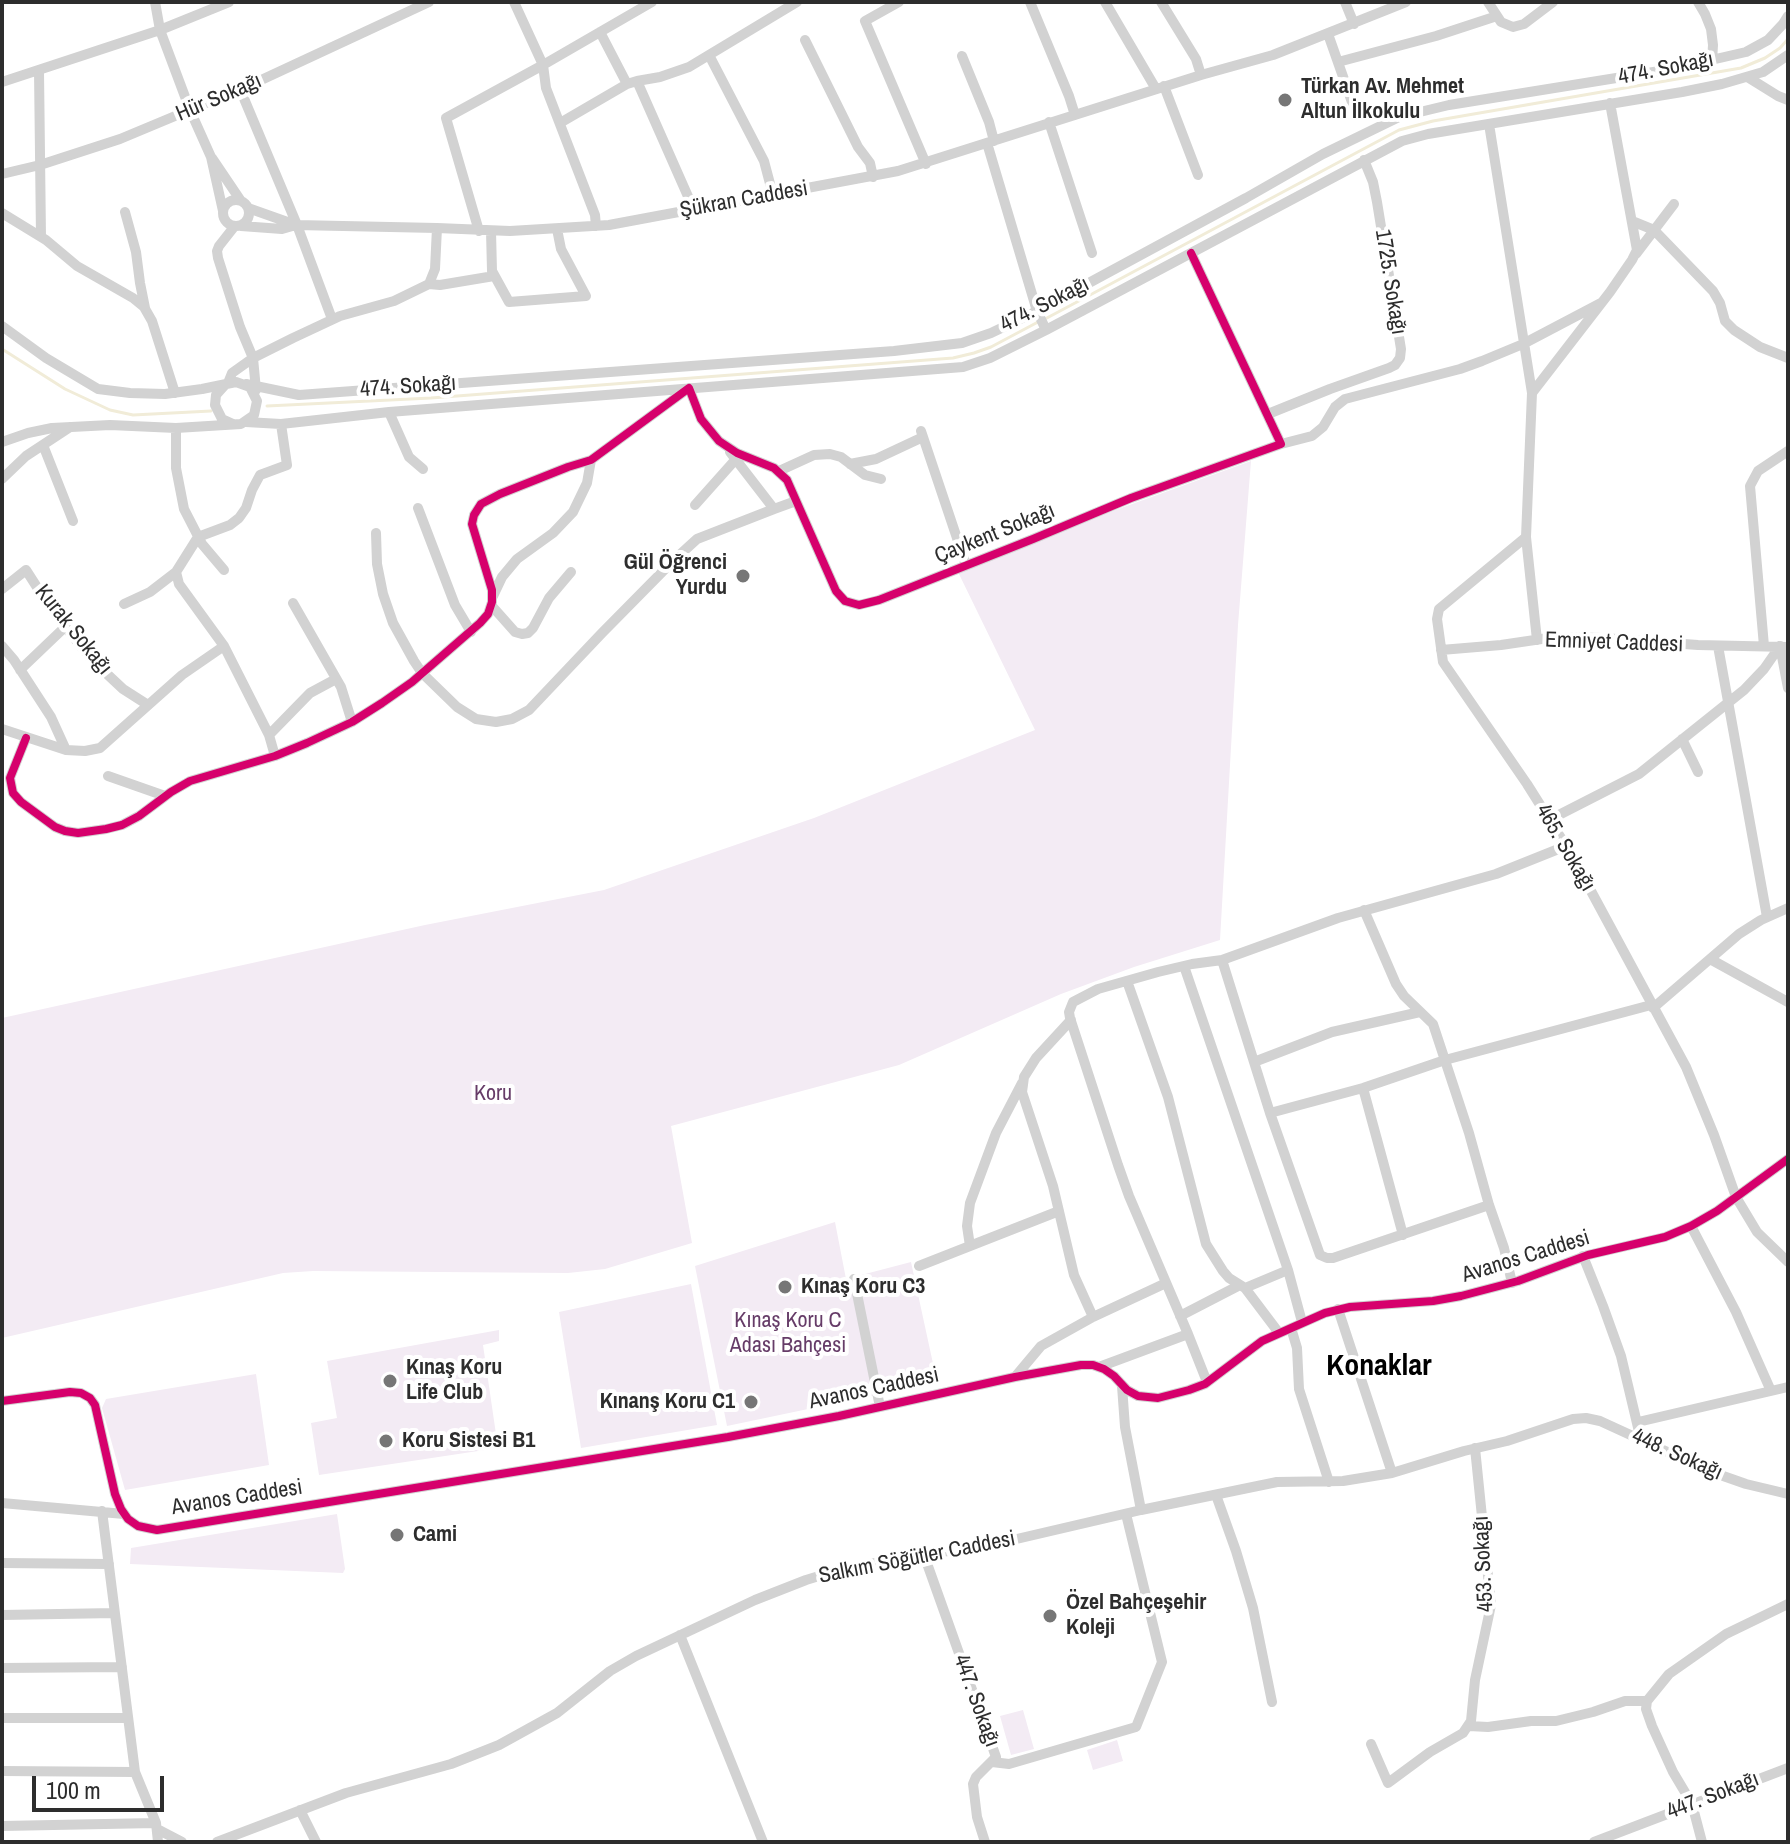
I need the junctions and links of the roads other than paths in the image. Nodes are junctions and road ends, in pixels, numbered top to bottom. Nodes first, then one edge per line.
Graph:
1 (155, 2) edge
2 (229, 2) edge
3 (429, 2) edge
4 (514, 2) edge
5 (652, 2) edge
6 (797, 2) edge
7 (899, 2) edge
8 (1030, 2) edge
9 (1105, 2) edge
10 (1161, 2) edge
11 (1345, 2) edge
12 (1406, 2) edge
13 (1488, 2) edge
14 (1553, 2) edge
15 (1698, 2) edge
16 (1497, 16) junction
17 (1788, 16) edge
18 (1354, 24) junction
19 (160, 30) junction
20 (600, 32) junction
21 (1328, 34) junction
22 (805, 40) dead end
23 (709, 55) junction
24 (1788, 55) edge
25 (962, 56) dead end
26 (1712, 61) junction
27 (1338, 62) junction
28 (543, 65) junction
29 (39, 71) junction
30 (1201, 75) junction
31 (1749, 78) junction
32 (2, 82) edge
33 (632, 83) junction
34 (1160, 88) junction
35 (240, 89) junction
36 (1788, 100) edge
37 (1610, 103) junction
38 (1353, 105) dead end
39 (190, 110) junction
40 (1075, 115) junction
41 (1049, 122) junction
42 (560, 123) junction
43 (1489, 124) junction
44 (990, 142) junction
45 (211, 157) junction
46 (1364, 160) junction
47 (926, 164) junction
48 (40, 165) junction
49 (2, 174) edge
50 (1198, 175) dead end
51 (873, 177) junction
52 (773, 195) junction
53 (244, 204) junction
54 (1674, 204) dead end
55 (694, 210) junction
56 (223, 211) junction
57 (125, 212) dead end
58 (2, 213) edge
59 (1632, 221) junction
60 (296, 225) junction
61 (237, 226) junction
62 (596, 226) junction
63 (437, 228) junction
64 (557, 229) junction
65 (1654, 230) junction
66 (479, 231) junction
67 (491, 231) junction
68 (41, 237) junction
69 (1092, 253) dead end
70 (1191, 253) junction
71 (1635, 255) junction
72 (494, 276) junction
73 (429, 284) junction
74 (1601, 303) junction
75 (146, 309) junction
76 (332, 319) junction
77 (1041, 320) junction
78 (2, 326) edge
79 (1523, 344) junction
80 (253, 358) junction
81 (1788, 358) edge
82 (227, 384) junction
83 (689, 388) junction
84 (253, 389) junction
85 (175, 393) junction
86 (1532, 393) junction
87 (389, 412) junction
88 (1268, 414) junction
89 (241, 423) junction
90 (281, 424) junction
91 (71, 426) junction
92 (176, 428) junction
93 (2, 442) edge
94 (1281, 444) junction
95 (43, 445) junction
96 (727, 447) junction
97 (1788, 451) edge
98 (736, 459) junction
99 (591, 460) junction
100 (850, 464) junction
101 (423, 469) dead end
102 (779, 471) junction
103 (2, 479) edge
104 (881, 479) dead end
105 (796, 501) junction
106 (695, 505) dead end
107 (418, 508) dead end
108 (774, 509) junction
109 (73, 521) dead end
110 (376, 533) dead end
111 (198, 537) junction
112 (1526, 537) junction
113 (966, 565) junction
114 (224, 570) dead end
115 (176, 572) junction
116 (571, 572) dead end
117 (2, 589) edge
118 (492, 601) junction
119 (293, 603) dead end
120 (124, 604) dead end
121 (65, 627) junction
122 (471, 632) junction
123 (1537, 640) junction
124 (2, 646) edge
125 (224, 646) junction
126 (1718, 646) junction
127 (1764, 646) junction
128 (1784, 646) edge
129 (1441, 650) junction
130 (20, 670) junction
131 (422, 673) junction
132 (336, 679) junction
133 (1788, 688) edge
134 (1728, 703) junction
135 (148, 705) junction
136 (352, 722) junction
137 (2, 729) edge
138 (269, 735) junction
139 (26, 738) junction
140 (1682, 739) junction
141 (66, 750) junction
142 (275, 756) junction
143 (1698, 772) dead end
144 (108, 776) dead end
145 (165, 796) junction
146 (1549, 820) junction
147 (1566, 846) junction
148 (1788, 908) edge
149 (1364, 910) junction
150 (1767, 917) junction
151 (1710, 959) junction
152 (1222, 960) junction
153 (1184, 966) junction
154 (1127, 981) junction
155 (1788, 1002) edge
156 (1652, 1006) junction
157 (1420, 1012) junction
158 (1071, 1020) junction
159 (1445, 1060) junction
160 (1254, 1062) junction
161 (1023, 1082) junction
162 (1363, 1088) junction
163 (1270, 1113) junction
164 (1788, 1159) edge
165 (1736, 1197) junction
166 (1489, 1205) junction
167 (1059, 1211) junction
168 (1691, 1226) junction
169 (1403, 1235) junction
170 (970, 1246) junction
171 (1583, 1256) junction
172 (1788, 1262) edge
173 (919, 1266) dead end
174 (1288, 1270) junction
175 (854, 1279) dead end
176 (1166, 1283) junction
177 (1512, 1283) junction
178 (1242, 1286) junction
179 (1338, 1309) junction
180 (1180, 1316) junction
181 (1093, 1317) junction
182 (1302, 1322) junction
183 (1291, 1328) junction
184 (1279, 1333) junction
185 (1188, 1334) junction
186 (1099, 1367) junction
187 (1015, 1377) junction
188 (1207, 1382) junction
189 (1122, 1386) junction
190 (1788, 1387) edge
191 (1771, 1391) junction
192 (2, 1401) edge
193 (880, 1407) junction
194 (1566, 1420) joint
195 (1638, 1422) junction
196 (1641, 1440) junction
197 (1475, 1448) junction
198 (1392, 1473) junction
199 (1329, 1482) junction
200 (1788, 1494) edge
201 (1216, 1495) junction
202 (2, 1503) edge
203 (1141, 1510) junction
204 (102, 1511) junction
205 (124, 1514) junction
206 (1126, 1514) junction
207 (924, 1555) junction
208 (2, 1563) edge
209 (109, 1564) junction
210 (1788, 1604) edge
211 (115, 1613) junction
212 (2, 1615) edge
213 (680, 1635) junction
214 (122, 1667) junction
215 (2, 1668) edge
216 (1647, 1701) junction
217 (1272, 1702) dead end
218 (2, 1718) edge
219 (128, 1718) junction
220 (1469, 1726) junction
221 (1371, 1744) dead end
222 (992, 1762) junction
223 (1788, 1768) edge
224 (2, 1771) edge
225 (135, 1772) junction
226 (1692, 1804) junction
227 (300, 1810) junction
228 (2, 1826) edge
229 (156, 1826) junction
230 (158, 1842) edge
231 (182, 1842) edge
232 (217, 1842) edge
233 (316, 1842) edge
234 (763, 1842) edge
235 (985, 1842) edge
236 (1594, 1842) edge
237 (1702, 1842) edge

1 - 19 street
2 - 19 street
3 - 35 street, Hür Sokağı
4 - 28 street
5 - 20 street
6 - 23 street
7 - 47 street
8 - 40 street
9 - 34 street
10 - 30 street
11 - 18 street
12 - 18 street, Şükran Caddesi
13 - 16 street
14 - 16 street
15 - 26 street
16 - 27 street
17 - 26 street, 474. Sokağı
18 - 21 street, Şükran Caddesi
19 - 29 street
19 - 39 street
20 - 28 street
20 - 33 street
21 - 27 street
21 - 30 street, Şükran Caddesi
22 - 51 street
23 - 33 street
23 - 52 street
24 - 31 street, 474. Sokağı
25 - 44 street
26 - 77 street, 474. Sokağı
27 - 38 street
28 - 42 street
28 - 66 street
29 - 32 street
29 - 48 street
30 - 34 street, Şükran Caddesi
31 - 36 street
31 - 37 street, 474. Sokağı
33 - 42 street
33 - 55 street
34 - 40 street, Şükran Caddesi
34 - 50 street
35 - 39 street, Hür Sokağı
35 - 60 street
37 - 43 street, 474. Sokağı
37 - 59 street
39 - 45 street
39 - 48 street, Hür Sokağı
40 - 41 street, Şükran Caddesi
41 - 44 street, Şükran Caddesi
41 - 69 street
42 - 62 street
43 - 46 street, 474. Sokağı
43 - 79 street
44 - 47 street, Şükran Caddesi
44 - 77 street
45 - 53 street
45 - 56 street
46 - 70 street, 474. Sokağı
46 - 88 street, 1725. Sokağı
47 - 51 street, Şükran Caddesi
48 - 49 street, Hür Sokağı
48 - 68 street
51 - 52 street, Şükran Caddesi
52 - 55 street, Şükran Caddesi
53 - 56 street
53 - 60 street
53 - 61 street
54 - 65 street
55 - 62 street, Şükran Caddesi
56 - 61 street
57 - 75 street
58 - 68 street
59 - 65 street
59 - 71 street
60 - 61 street
60 - 63 street, Şükran Caddesi
60 - 76 street
61 - 80 street
62 - 64 street, Şükran Caddesi
63 - 66 street, Şükran Caddesi
63 - 73 street
64 - 67 street, Şükran Caddesi
64 - 72 street
65 - 71 street
65 - 81 street
66 - 67 street, Şükran Caddesi
67 - 72 street
68 - 75 street
70 - 77 street, 474. Sokağı
70 - 88 street
71 - 74 street
72 - 73 street
73 - 76 street
74 - 79 street, Çaykent Sokağı
74 - 86 street
75 - 85 street
76 - 80 street
77 - 83 street, 474. Sokağı
77 - 84 street, 474. Sokağı
78 - 85 street
79 - 86 street
79 - 94 street, Çaykent Sokağı
80 - 82 street
80 - 84 street
82 - 84 street
82 - 85 street
82 - 89 street
83 - 87 street, 474. Sokağı
83 - 96 street
83 - 99 street
84 - 89 street
86 - 112 street
87 - 90 street, 474. Sokağı
87 - 101 street
88 - 94 street
89 - 90 street, 474. Sokağı
89 - 92 street, 474. Sokağı
90 - 111 street
91 - 92 street, 474. Sokağı
91 - 93 street, 474. Sokağı
91 - 95 street
92 - 111 street
94 - 113 street, Çaykent Sokağı
95 - 103 street
95 - 109 street
96 - 98 street
96 - 102 street
97 - 127 street
98 - 106 street
98 - 108 street
99 - 118 street
99 - 118 street
100 - 102 street
100 - 104 street
100 - 113 street
102 - 105 street, Çaykent Sokağı
105 - 108 street
105 - 113 street, Çaykent Sokağı
107 - 122 street
108 - 131 street
110 - 131 street
111 - 114 street
111 - 115 street
112 - 123 street
112 - 129 street, 465. Sokağı
115 - 120 street
115 - 125 street
116 - 118 street
117 - 121 street, Kurak Sokağı
118 - 122 street
119 - 132 street
121 - 130 street
121 - 135 street, Kurak Sokağı
122 - 131 street
123 - 126 street, Emniyet Caddesi
123 - 129 street, Emniyet Caddesi
124 - 130 street
125 - 135 street
125 - 138 street
126 - 127 street, Emniyet Caddesi
126 - 134 street
127 - 128 street, Emniyet Caddesi
128 - 133 street
128 - 134 street
129 - 146 street, 465. Sokağı
130 - 141 street
131 - 136 street
132 - 136 street
132 - 138 street
134 - 140 street
134 - 150 street
135 - 141 street
136 - 142 street
137 - 139 street
138 - 142 street
139 - 141 street
139 - 145 street
140 - 143 street
140 - 146 street
142 - 145 street
144 - 145 street
146 - 147 street, 465. Sokağı
147 - 149 street
147 - 156 street, 465. Sokağı
148 - 150 street
149 - 152 street
149 - 157 street
150 - 151 street
151 - 155 street
151 - 156 street
152 - 153 street
152 - 160 street
153 - 154 street
153 - 174 street
154 - 158 street
154 - 178 street
156 - 159 street
156 - 165 street, 465. Sokağı
157 - 159 street
157 - 160 street
158 - 161 street
158 - 176 street
159 - 162 street
159 - 166 street
160 - 163 street
161 - 167 street
161 - 170 street
162 - 163 street
162 - 169 street
163 - 169 street
164 - 165 street, Avanos Caddesi
165 - 168 street, Avanos Caddesi
165 - 172 street, 465. Sokağı
166 - 169 street
166 - 177 street
167 - 170 street
167 - 181 street
168 - 171 street, Avanos Caddesi
168 - 191 street
170 - 173 street
171 - 177 street, Avanos Caddesi
171 - 195 street
174 - 178 street
174 - 182 street
175 - 193 street
176 - 180 street
176 - 181 street
177 - 179 street, Avanos Caddesi
178 - 180 street
178 - 184 street
179 - 182 street, Avanos Caddesi
179 - 198 street
180 - 185 street
181 - 187 street
182 - 183 street, Avanos Caddesi
183 - 184 street, Avanos Caddesi
183 - 199 street
184 - 188 street, Avanos Caddesi
185 - 186 street
185 - 188 street
186 - 187 street, Avanos Caddesi
186 - 189 street, Avanos Caddesi
187 - 193 street, Avanos Caddesi
188 - 189 street, Avanos Caddesi
189 - 203 street
190 - 191 street
191 - 195 street
192 - 205 street
193 - 205 street, Avanos Caddesi
194 - 196 street, 448. Sokağı
194 - 197 street, Salkım Söğütler Caddesi
195 - 196 street
196 - 200 street, 448. Sokağı
197 - 198 street, Salkım Söğütler Caddesi
197 - 220 street, 453. Sokağı
198 - 199 street, Salkım Söğütler Caddesi
199 - 201 street, Salkım Söğütler Caddesi
201 - 203 street, Salkım Söğütler Caddesi
201 - 217 street
202 - 204 street, Avanos Caddesi
203 - 206 street, Salkım Söğütler Caddesi
204 - 205 street, Avanos Caddesi
204 - 209 street
206 - 207 street, Salkım Söğütler Caddesi
206 - 222 street
207 - 213 street, Salkım Söğütler Caddesi
207 - 222 street, 447. Sokağı
208 - 209 street
209 - 211 street
210 - 216 street
211 - 212 street
211 - 214 street
213 - 227 street, Salkım Söğütler Caddesi
213 - 234 street
214 - 215 street
214 - 219 street
216 - 220 street
216 - 226 street
218 - 219 street
219 - 225 street
220 - 221 street
222 - 235 street, 447. Sokağı
223 - 226 street, 447. Sokağı
224 - 225 street
225 - 229 street
226 - 236 street, 447. Sokağı
226 - 237 street
227 - 232 street, Salkım Söğütler Caddesi
227 - 233 street
228 - 229 street
229 - 230 street
229 - 231 street

